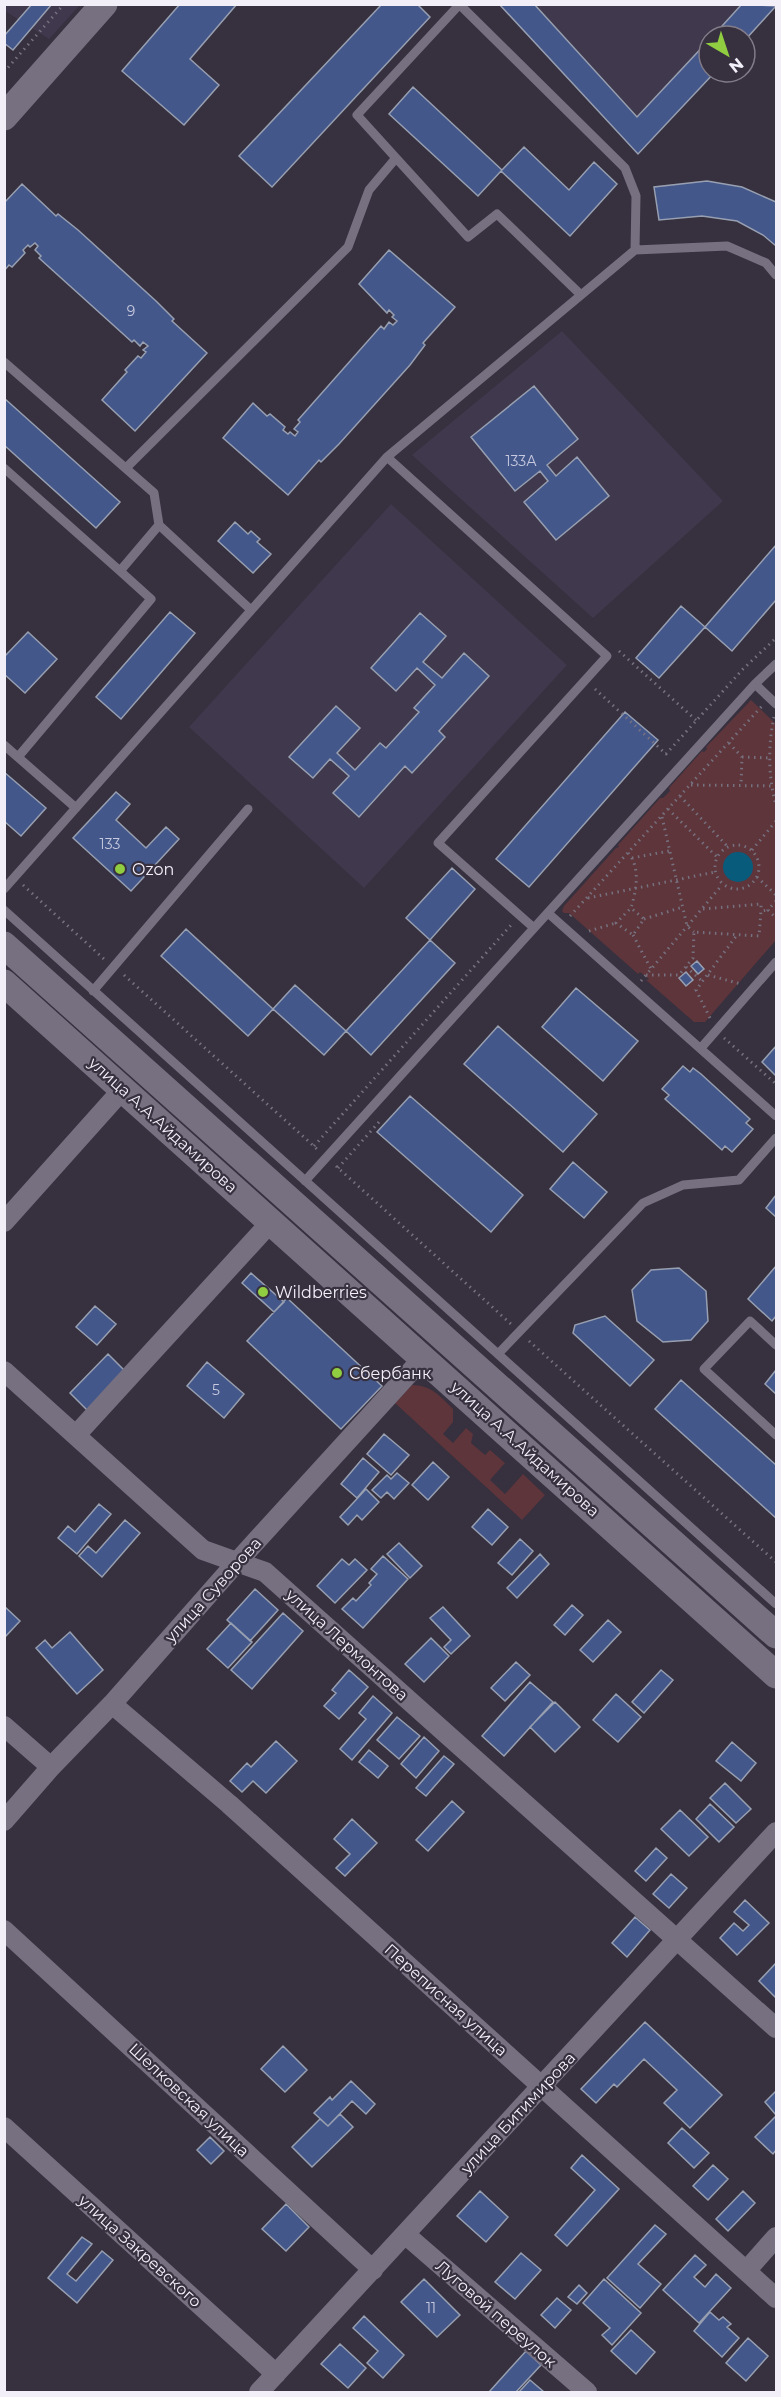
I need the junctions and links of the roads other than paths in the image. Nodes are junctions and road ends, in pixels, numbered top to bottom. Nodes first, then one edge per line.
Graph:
1 (101, 5) edge
2 (459, 5) edge
3 (4, 117) edge
4 (396, 158) junction
5 (635, 250) junction
6 (777, 275) edge
7 (581, 295) junction
8 (4, 362) edge
9 (387, 457) junction
10 (4, 468) edge
11 (126, 468) junction
12 (159, 525) junction
13 (120, 571) junction
14 (251, 610) junction
15 (777, 664) edge
16 (755, 684) junction
17 (772, 706) edge
18 (4, 745) edge
19 (18, 757) junction
20 (76, 808) junction
21 (248, 809) dead end
22 (4, 889) edge
23 (4, 910) edge
24 (548, 913) junction
25 (534, 928) junction
26 (4, 945) edge
27 (777, 962) edge
28 (4, 983) edge
29 (93, 991) junction
30 (701, 1048) junction
31 (123, 1089) junction
32 (777, 1116) edge
33 (777, 1138) edge
34 (305, 1181) junction
35 (4, 1222) edge
36 (271, 1222) junction
37 (777, 1345) edge
38 (498, 1354) junction
39 (423, 1358) junction
40 (4, 1371) edge
41 (76, 1435) junction
42 (777, 1435) edge
43 (237, 1562) junction
44 (777, 1604) edge
45 (777, 1635) edge
46 (777, 1675) edge
47 (112, 1704) junction
48 (4, 1726) edge
49 (51, 1767) junction
50 (4, 1821) edge
51 (777, 1832) edge
52 (4, 1930) edge
53 (678, 1939) junction
54 (777, 2028) edge
55 (542, 2087) junction
56 (4, 2127) edge
57 (406, 2235) junction
58 (777, 2237) edge
59 (373, 2270) junction
60 (746, 2271) junction
61 (777, 2298) edge
62 (276, 2374) junction
63 (261, 2392) edge
64 (587, 2392) edge

1 - 3 main road
2 - 4 lane
2 - 5 lane
4 - 7 lane
4 - 11 lane
5 - 6 lane
5 - 7 lane
7 - 9 lane
8 - 11 lane
9 - 14 lane
9 - 25 lane
10 - 13 lane
11 - 12 lane
12 - 13 lane
12 - 14 lane
13 - 19 lane
14 - 20 lane
15 - 16 lane
16 - 17 lane
16 - 24 lane
18 - 19 lane
19 - 20 lane
20 - 22 lane
21 - 29 lane
23 - 29 lane
24 - 25 lane
24 - 30 lane
25 - 34 lane
26 - 45 main road, улица А.А.Айдамирова
27 - 30 lane
28 - 31 main road, улица А.А.Айдамирова
29 - 34 lane
30 - 32 lane
31 - 35 street
31 - 36 main road, улица А.А.Айдамирова
33 - 38 lane
34 - 38 lane
36 - 39 main road, улица А.А.Айдамирова
36 - 41 street
37 - 42 lane
38 - 44 lane
39 - 43 street, улица Суворова
39 - 46 main road, улица А.А.Айдамирова
40 - 41 street, улица Лермонтова
41 - 43 street, улица Лермонтова
43 - 47 street, улица Суворова
43 - 53 street, улица Лермонтова
47 - 49 street, улица Суворова
47 - 55 street, Переписная улица
48 - 49 street
49 - 50 street, улица Суворова
51 - 53 street, улица Битимирова
52 - 59 street, Шелковская улица
53 - 54 street, улица Лермонтова
53 - 55 street, улица Битимирова
55 - 57 street, улица Битимирова
55 - 60 street, Переписная улица
56 - 62 street, улица Закревского
57 - 59 street, улица Битимирова
57 - 64 street, Луговой переулок
58 - 60 street
59 - 62 street, улица Битимирова
60 - 61 street, Переписная улица
62 - 63 street, улица Битимирова

